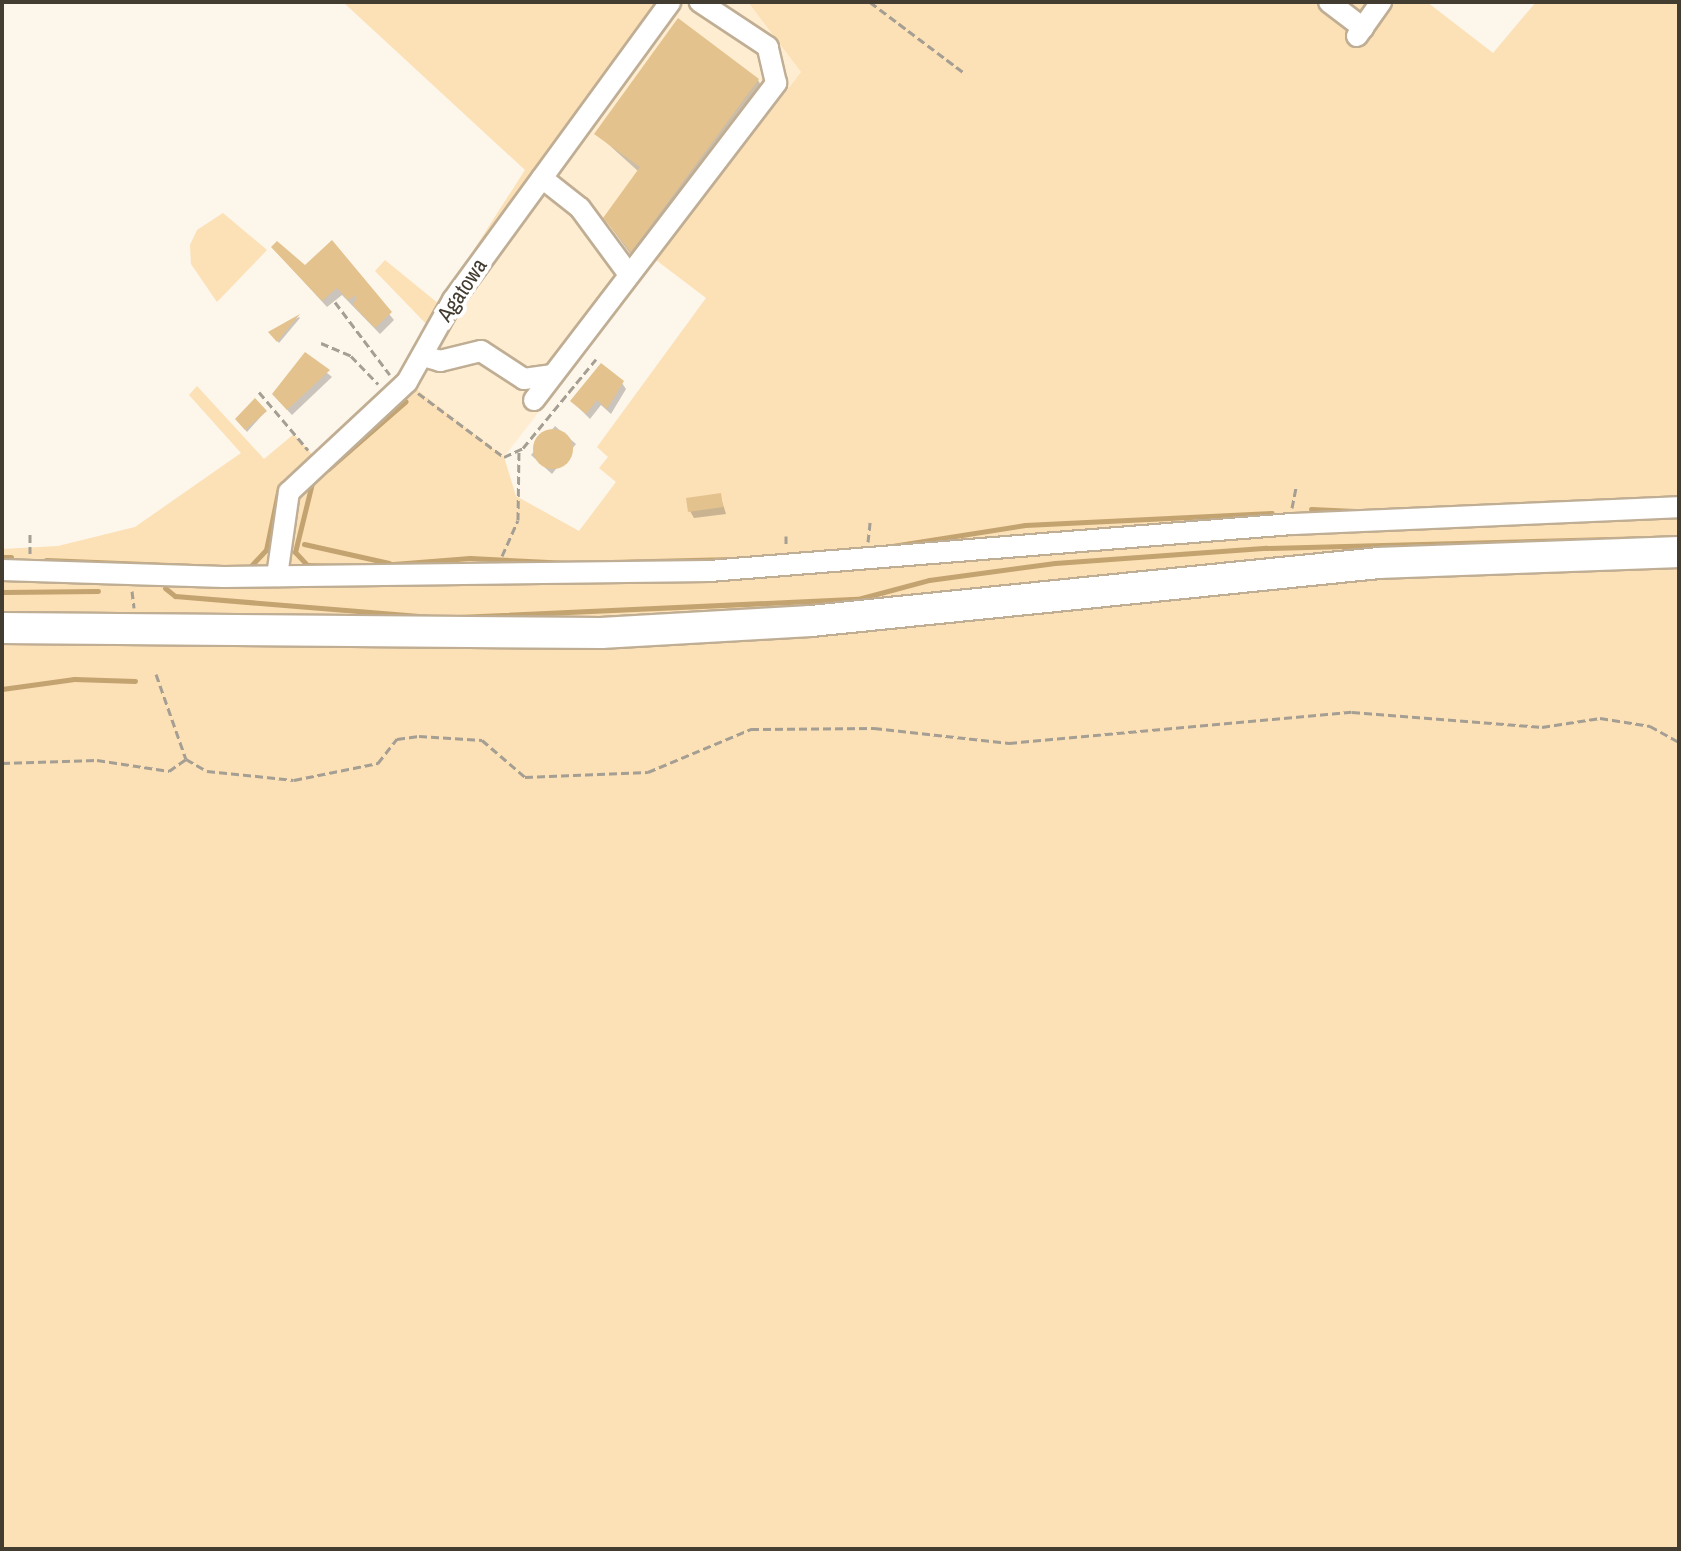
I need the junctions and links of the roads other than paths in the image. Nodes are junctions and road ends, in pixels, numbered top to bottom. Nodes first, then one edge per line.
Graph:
1 (670, 2) edge
2 (700, 2) edge
3 (1329, 2) edge
4 (1381, 2) edge
5 (542, 178) junction
6 (628, 273) junction
7 (439, 364) junction
8 (553, 375) junction
9 (534, 400) dead end
10 (1679, 507) edge
11 (1679, 552) edge
12 (2, 570) edge
13 (277, 576) junction
14 (2, 628) edge

1 - 5 street, Agatowa
2 - 6 street
3 - 4 street
5 - 6 street
5 - 7 street, Agatowa
6 - 8 street
7 - 8 street
7 - 13 street, Agatowa
8 - 9 street
10 - 13 street
11 - 14 highway
12 - 13 street

